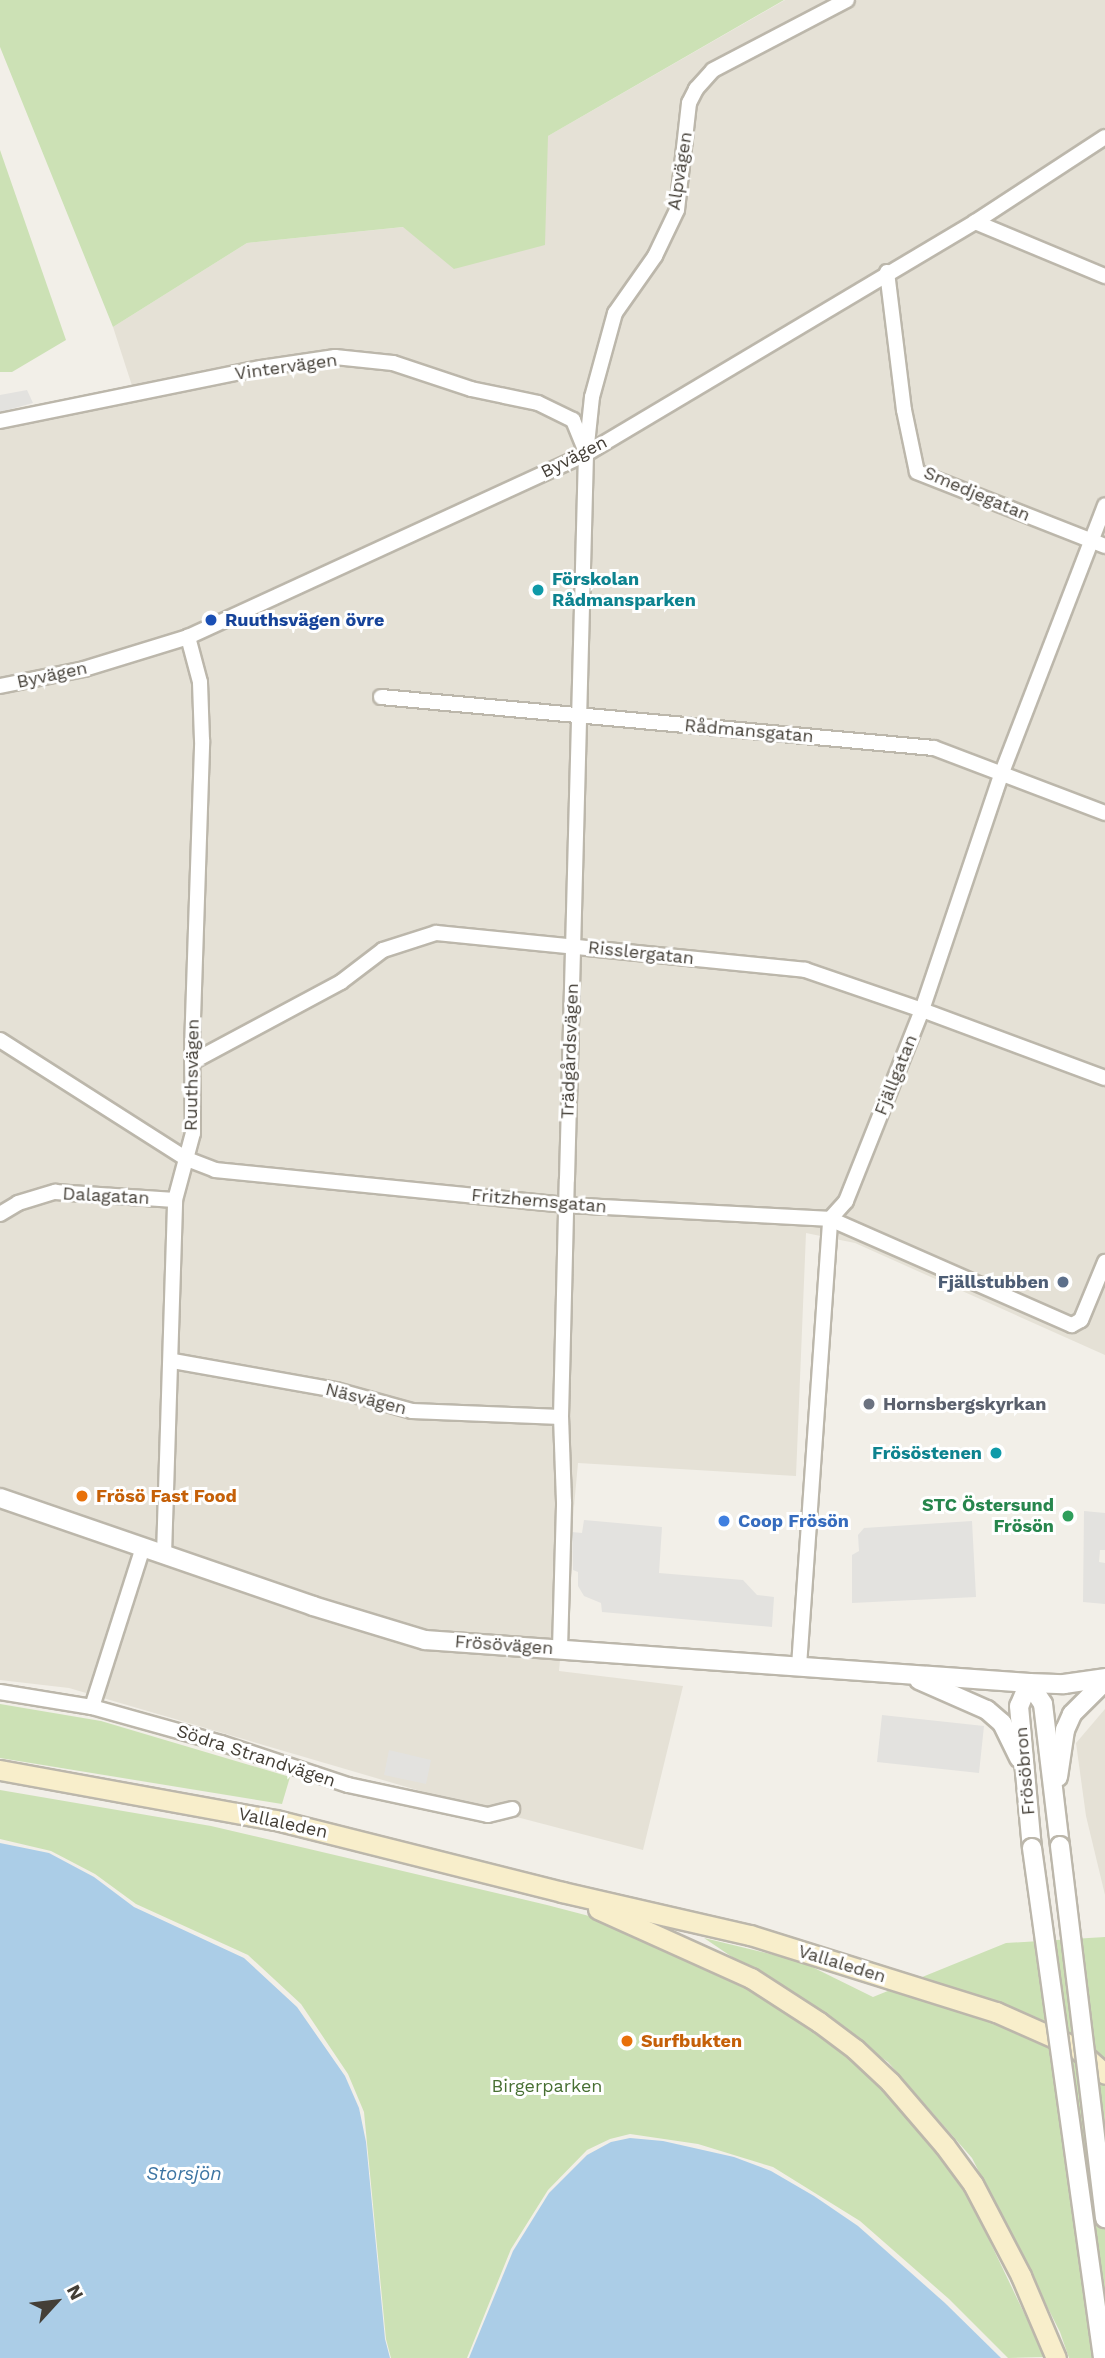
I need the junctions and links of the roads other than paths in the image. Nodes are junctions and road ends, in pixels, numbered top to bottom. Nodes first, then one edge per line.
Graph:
1 (847, 0) edge
2 (1105, 137) edge
3 (975, 222) junction
4 (887, 272) junction
5 (1105, 276) edge
6 (0, 421) edge
7 (586, 454) junction
8 (1105, 505) edge
9 (1098, 543) edge
10 (188, 637) junction
11 (0, 686) edge
12 (381, 697) dead end
13 (579, 715) junction
14 (1001, 775) junction
15 (1105, 813) edge
16 (573, 946) junction
17 (922, 1010) junction
18 (0, 1040) edge
19 (192, 1062) junction
20 (1105, 1078) edge
21 (187, 1159) junction
22 (176, 1200) junction
23 (566, 1205) junction
24 (0, 1214) edge
25 (830, 1219) junction
26 (1105, 1262) edge
27 (173, 1361) junction
28 (561, 1417) junction
29 (0, 1498) edge
30 (143, 1547) junction
31 (164, 1555) junction
32 (560, 1649) junction
33 (799, 1666) junction
34 (907, 1674) junction
35 (1105, 1680) edge
36 (1029, 1683) junction
37 (0, 1692) edge
38 (92, 1706) junction
39 (0, 1770) edge
40 (1025, 1770) junction
41 (1054, 1798) junction
42 (512, 1809) dead end
43 (562, 1892) junction
44 (1105, 2074) edge
45 (1105, 2218) edge
46 (1056, 2358) edge
47 (1102, 2358) edge

1 - 7 street, Alpvägen
2 - 3 street, Byvägen
3 - 4 street, Byvägen
3 - 5 street
4 - 7 street, Byvägen
4 - 9 street, Smedjegatan
6 - 7 street, Vintervägen
7 - 10 street, Byvägen
7 - 13 street, Trädgårdsvägen
8 - 9 street, Fjällgatan
9 - 14 street, Fjällgatan
10 - 11 street, Byvägen
10 - 19 street, Ruuthsvägen
12 - 13 street, Rådmansgatan
13 - 14 street, Rådmansgatan
13 - 16 street, Trädgårdsvägen
14 - 15 street, Rådmansgatan
14 - 17 street, Fjällgatan
16 - 17 street, Risslergatan
16 - 19 street, Risslergatan
16 - 23 street, Trädgårdsvägen
17 - 20 street, Risslergatan
17 - 25 street, Fjällgatan
18 - 21 street, Fritzhemsgatan
19 - 21 street, Ruuthsvägen
21 - 22 street, Ruuthsvägen
21 - 23 street, Fritzhemsgatan
22 - 24 street, Dalagatan
22 - 27 street, Ruuthsvägen
23 - 25 street, Fritzhemsgatan
23 - 28 street, Trädgårdsvägen
25 - 26 street, Fritzhemsgatan
25 - 33 street
27 - 28 street, Näsvägen
27 - 31 street, Ruuthsvägen
28 - 32 street, Trädgårdsvägen
29 - 30 street, Frösövägen
30 - 31 street, Frösövägen
30 - 38 street
31 - 32 street, Frösövägen
32 - 33 street, Frösövägen
33 - 34 street, Frösövägen
34 - 36 street, Frösövägen
34 - 40 street
35 - 36 street, Frösövägen
35 - 41 street
36 - 40 street, Frösöbron
36 - 41 street, Frösöbron
37 - 38 street, Södra Strandvägen
38 - 42 street, Södra Strandvägen
39 - 43 main road, Vallaleden
40 - 47 street, Frösöbron, bridge
41 - 45 street, Frösöbron, bridge
43 - 44 main road, Vallaleden
43 - 46 main road, Vallaleden

